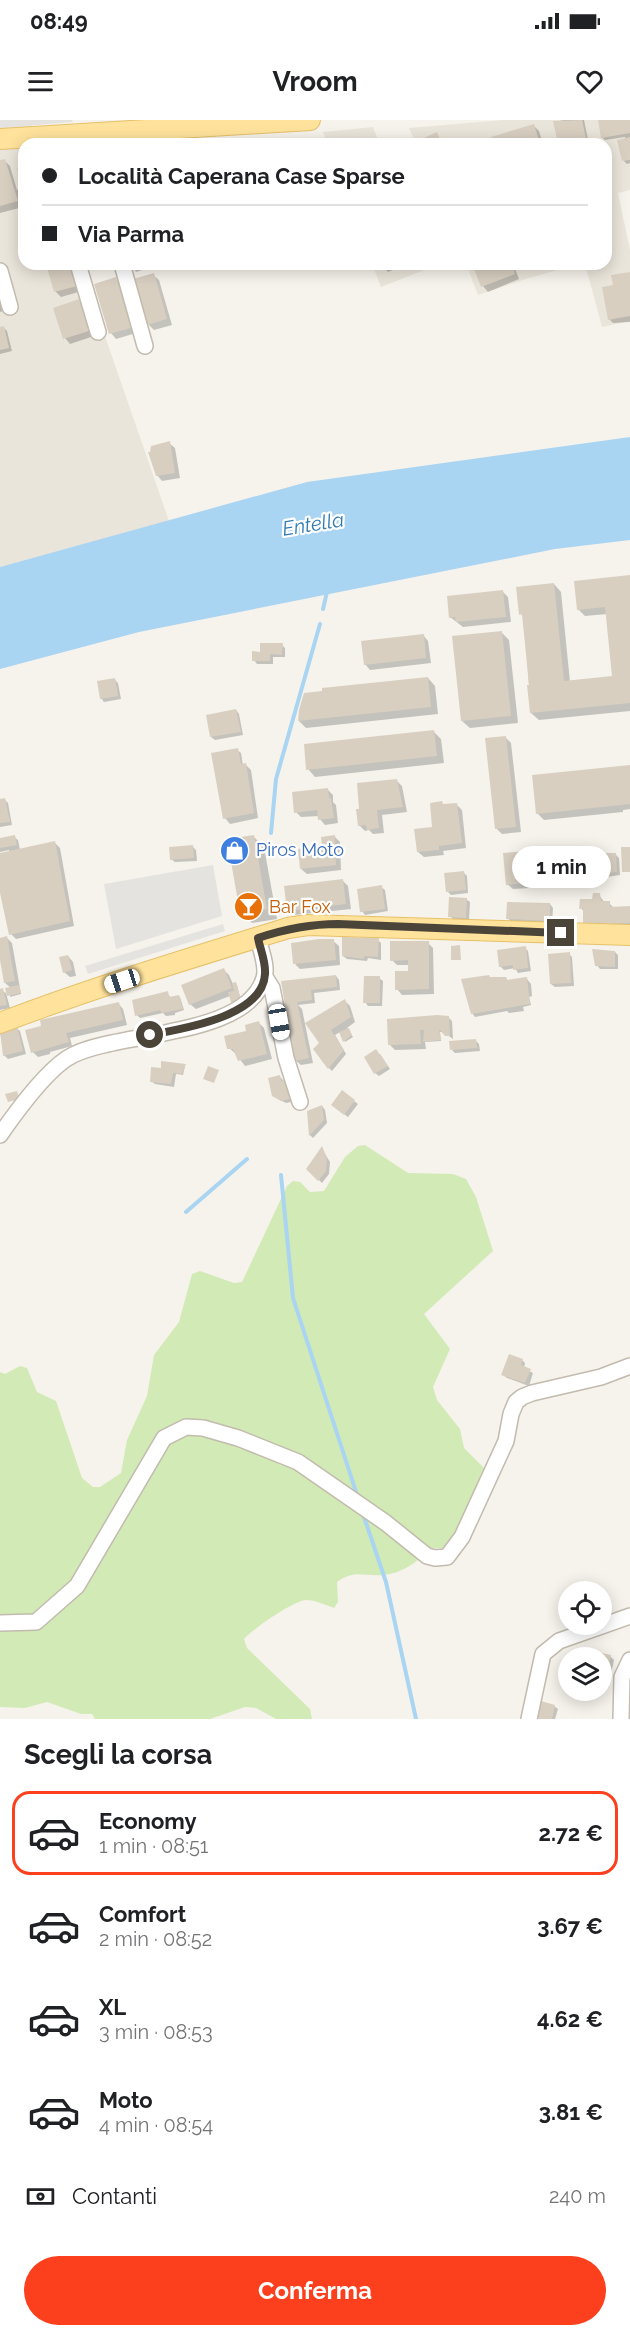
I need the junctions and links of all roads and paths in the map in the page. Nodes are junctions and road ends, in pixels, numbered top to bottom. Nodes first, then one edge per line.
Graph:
1 (310, 120) edge
2 (99, 138) edge
3 (0, 139) edge
4 (18, 139) edge
5 (80, 270) edge
6 (124, 270) edge
7 (0, 271) edge
8 (10, 307) dead end
9 (98, 332) dead end
10 (145, 346) dead end
11 (630, 935) edge
12 (258, 938) junction
13 (265, 977) junction
14 (0, 1023) edge
15 (300, 1102) dead end
16 (0, 1135) edge
17 (630, 1366) edge
18 (630, 1616) edge
19 (0, 1623) edge
20 (630, 1660) edge
21 (529, 1719) edge
22 (621, 1719) edge

1 - 2 main road
3 - 4 main road
5 - 9 street
6 - 10 street
7 - 8 street
11 - 12 main road
12 - 13 street
12 - 14 main road
13 - 15 street
13 - 16 street
17 - 19 street
18 - 21 street
20 - 22 street

